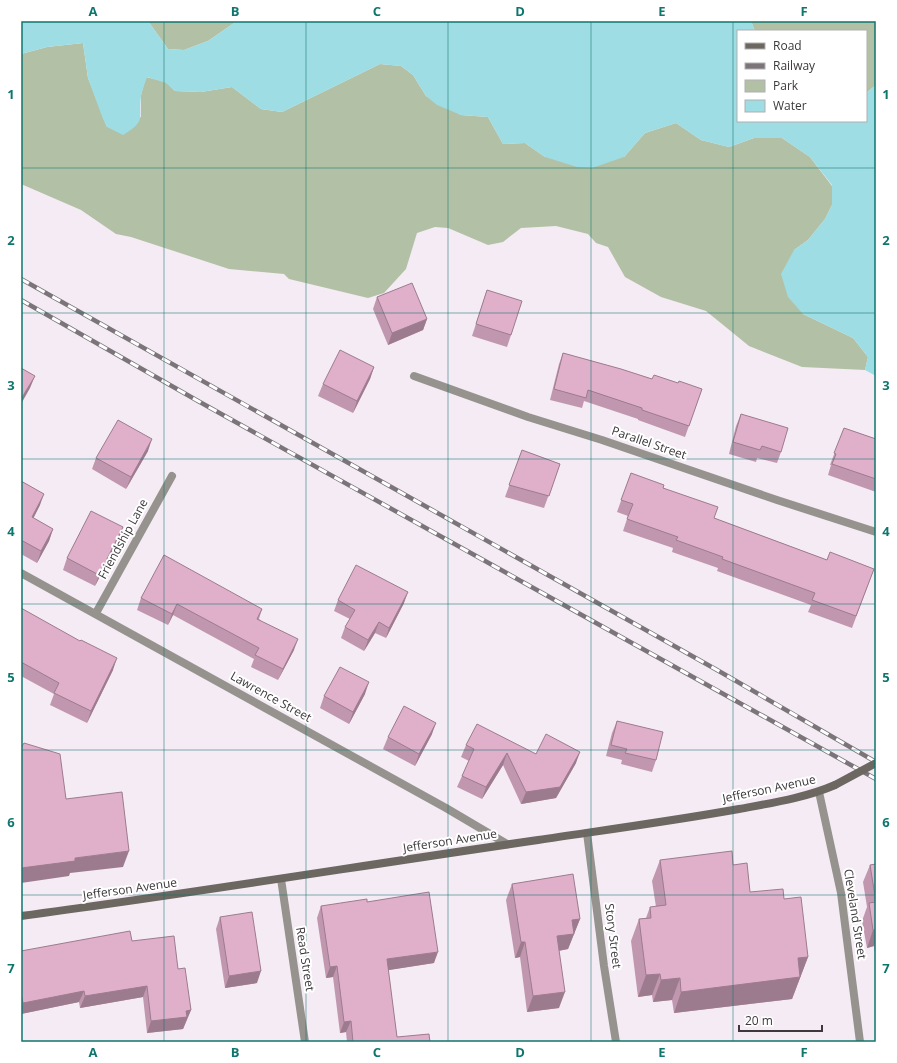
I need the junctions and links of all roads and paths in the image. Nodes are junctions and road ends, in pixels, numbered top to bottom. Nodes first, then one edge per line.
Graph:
1 (414, 376) dead end
2 (172, 476) dead end
3 (876, 532) edge
4 (21, 573) edge
5 (96, 613) junction
6 (876, 764) edge
7 (818, 792) junction
8 (587, 833) junction
9 (507, 844) junction
10 (281, 879) junction
11 (21, 916) edge
12 (306, 1042) edge
13 (616, 1042) edge
14 (860, 1042) edge

1 - 3 street, Parallel Street
2 - 5 street, Friendship Lane
4 - 5 street, Lawrence Street
5 - 9 street, Lawrence Street
6 - 7 main road, Jefferson Avenue, bridge
7 - 8 main road, Jefferson Avenue
7 - 14 street, Cleveland Street
8 - 9 main road, Jefferson Avenue
8 - 13 street, Story Street
9 - 10 main road, Jefferson Avenue
10 - 11 main road, Jefferson Avenue
10 - 12 street, Read Street

